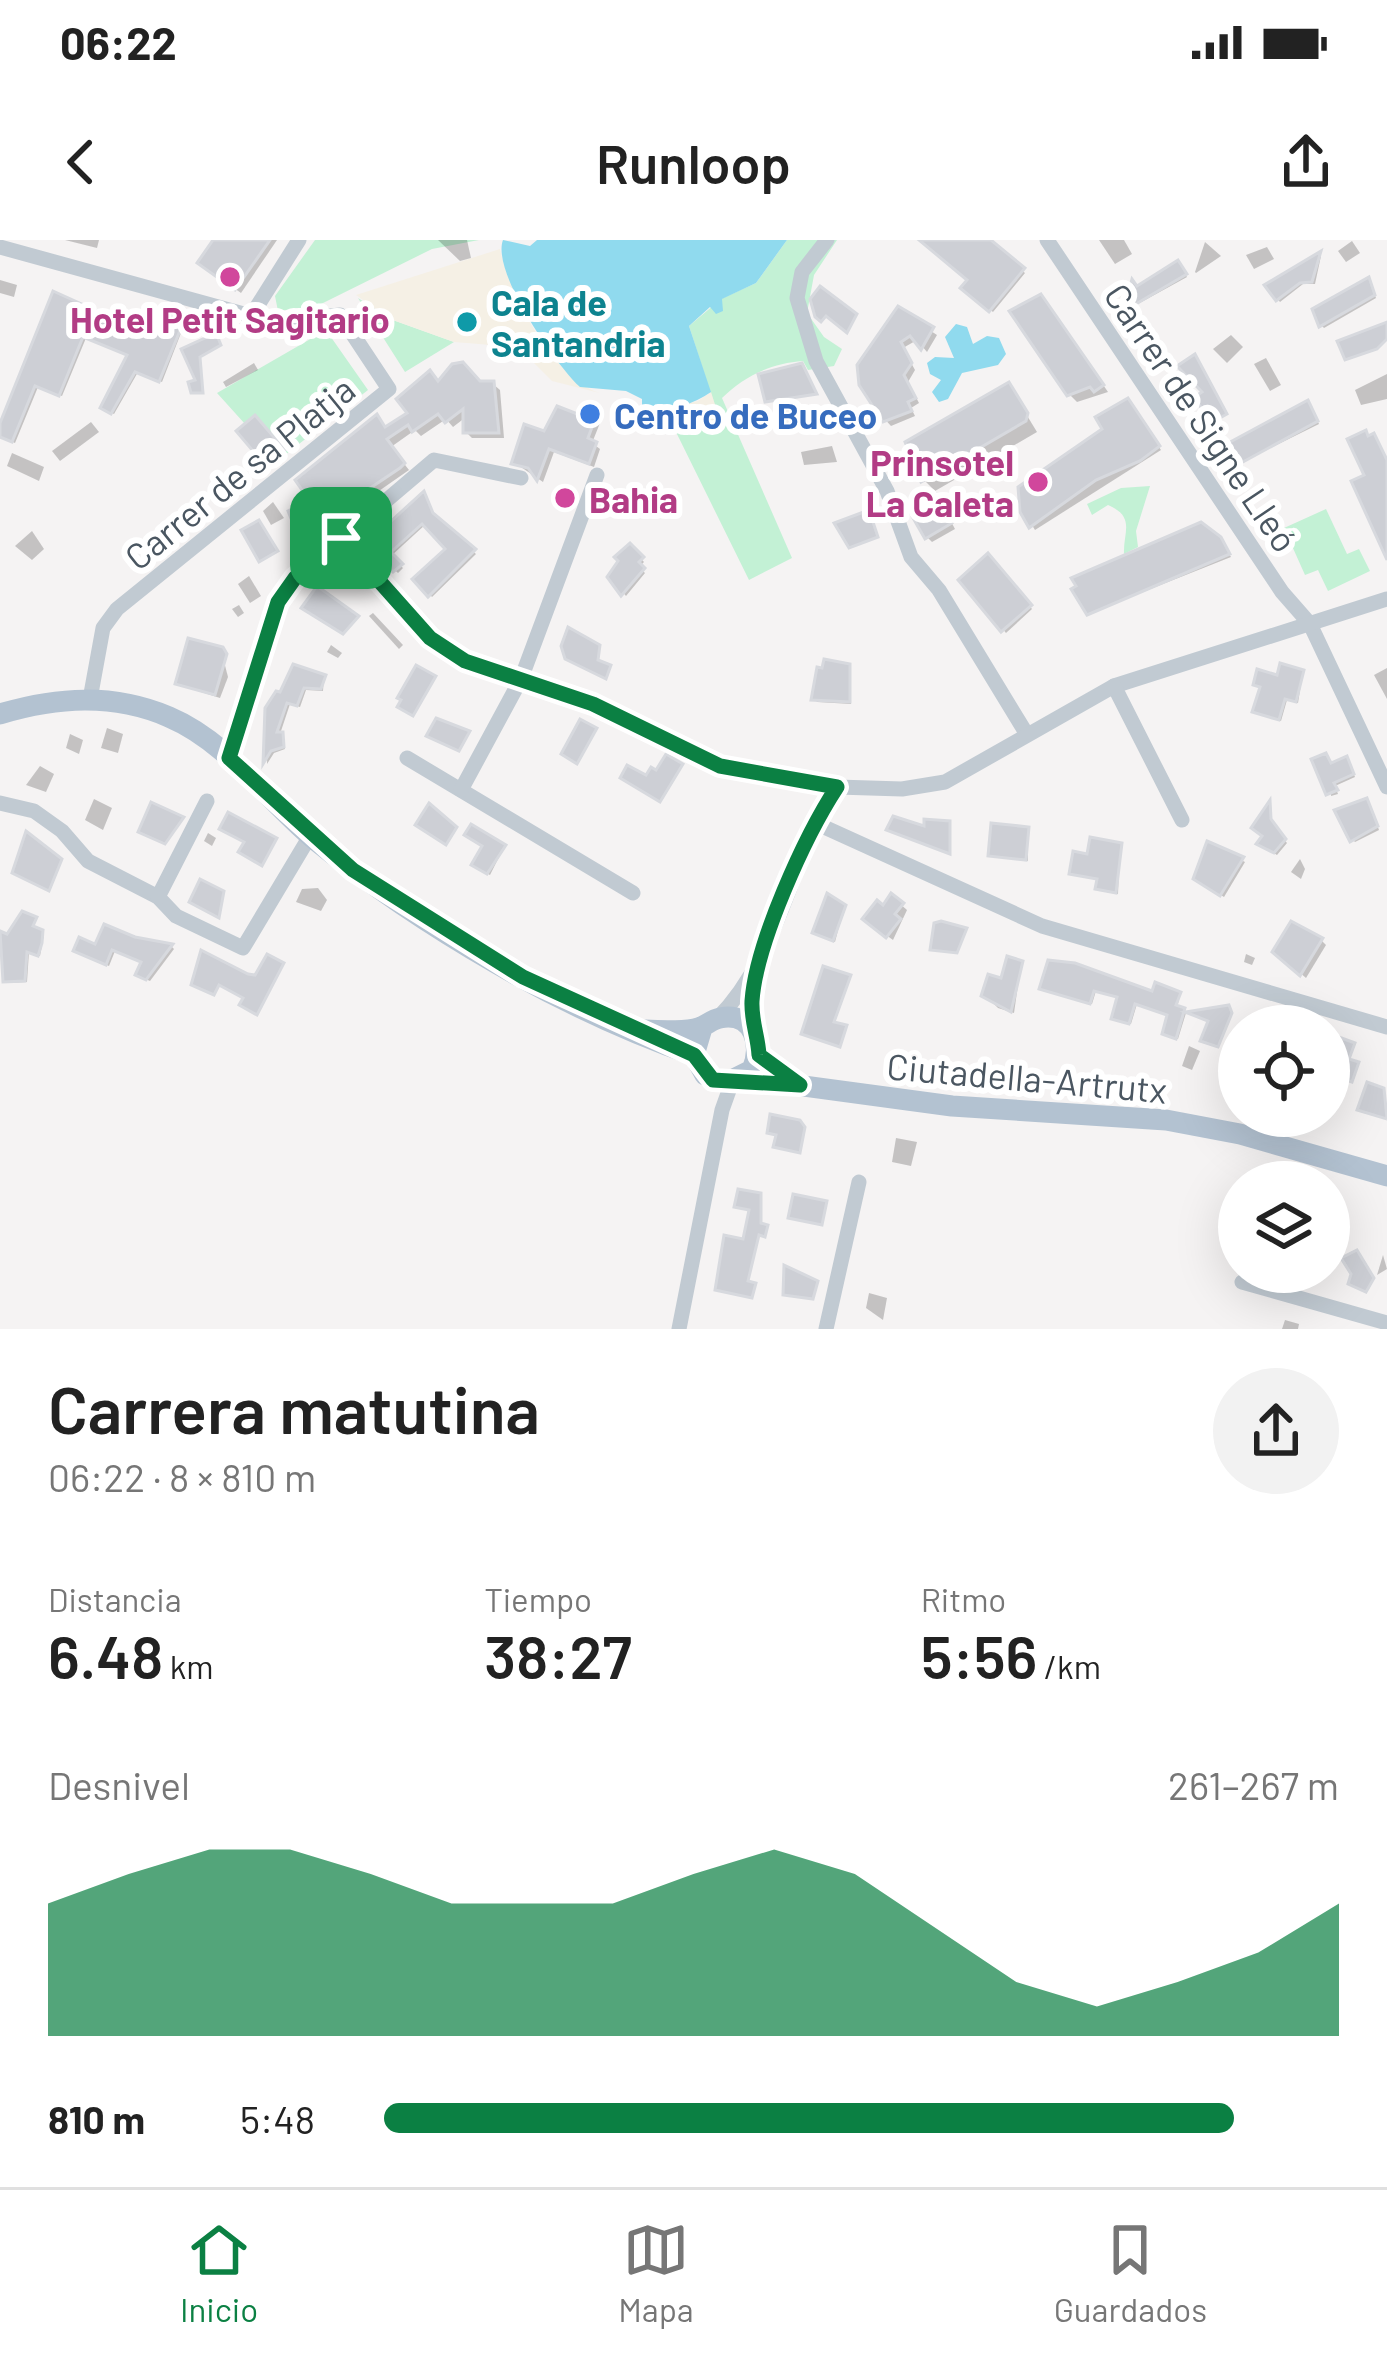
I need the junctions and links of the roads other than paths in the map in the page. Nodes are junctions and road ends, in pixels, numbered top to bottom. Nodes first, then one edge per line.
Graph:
1 (299, 240) edge
2 (826, 240) edge
3 (1047, 240) edge
4 (0, 247) edge
5 (251, 316) junction
6 (597, 475) dead end
7 (521, 478) dead end
8 (341, 538) junction
9 (1387, 599) edge
10 (1310, 624) junction
11 (521, 679) junction
12 (1114, 686) junction
13 (90, 699) junction
14 (0, 714) edge
15 (1026, 733) junction
16 (229, 758) junction
17 (407, 758) dead end
18 (837, 787) junction
19 (1387, 787) edge
20 (461, 790) junction
21 (207, 801) dead end
22 (0, 802) edge
23 (1182, 820) dead end
24 (813, 823) junction
25 (310, 836) junction
26 (632, 893) dead end
27 (158, 897) junction
28 (756, 968) junction
29 (709, 1023) junction
30 (1387, 1028) edge
31 (752, 1029) junction
32 (636, 1030) junction
33 (694, 1055) junction
34 (759, 1055) junction
35 (730, 1080) junction
36 (800, 1085) junction
37 (1387, 1176) edge
38 (859, 1181) dead end
39 (1281, 1293) edge
40 (1387, 1323) edge
41 (679, 1329) edge
42 (826, 1329) edge

1 - 5 street
2 - 15 street
3 - 10 street, Carrer de Signe Lleó
4 - 5 street
5 - 13 street, Carrer de sa Platja
6 - 11 street
7 - 8 street
8 - 11 street
8 - 16 street
9 - 10 street
10 - 12 street
10 - 19 street, Carrer de Signe Lleó
11 - 18 street
11 - 20 street
12 - 15 street
12 - 23 street
13 - 14 main road
13 - 16 main road
15 - 18 street
16 - 25 main road
17 - 20 street
18 - 24 street
20 - 26 street
21 - 27 street
22 - 27 street
24 - 28 street
24 - 30 street
25 - 27 street
25 - 32 main road
28 - 29 street
28 - 31 street
29 - 31 main road
29 - 32 main road
29 - 33 main road
31 - 34 main road
32 - 33 main road
33 - 35 main road
34 - 35 main road
34 - 36 main road
35 - 36 main road, Ciutadella-Artrutx
35 - 41 street
36 - 37 main road, Ciutadella-Artrutx
38 - 42 street
39 - 40 street

